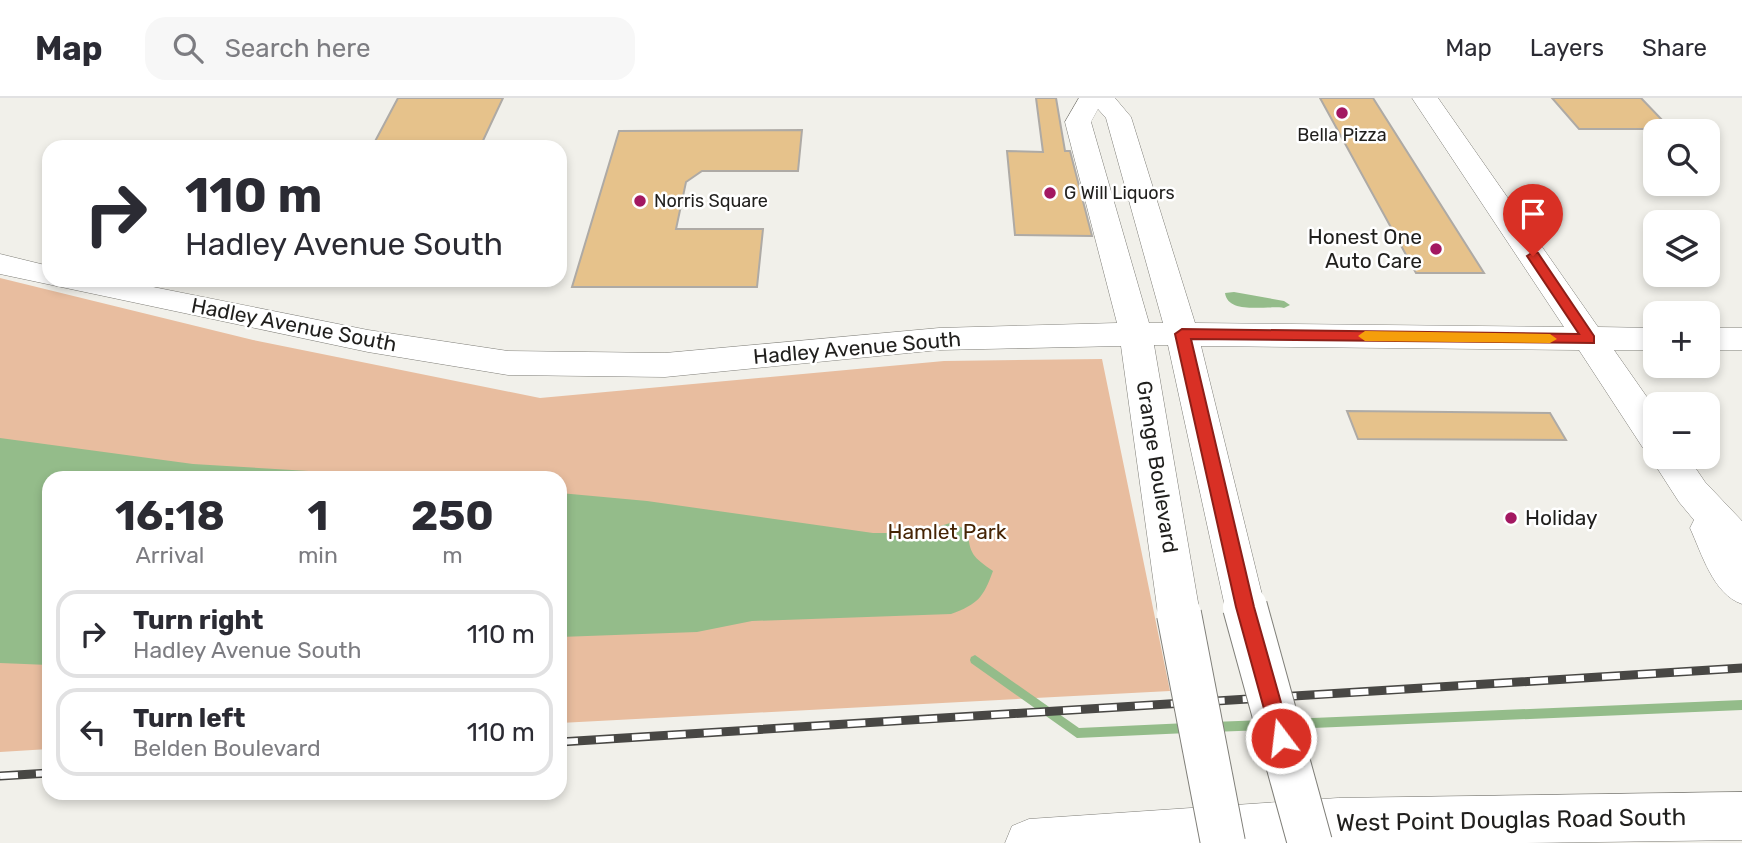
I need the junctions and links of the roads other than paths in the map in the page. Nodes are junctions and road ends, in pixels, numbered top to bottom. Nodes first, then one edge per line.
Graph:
1 (1092, 98) edge
2 (1102, 98) edge
3 (1425, 98) edge
4 (0, 264) edge
5 (42, 274) edge
6 (102, 287) edge
7 (1136, 334) junction
8 (1182, 334) junction
9 (1589, 339) junction
10 (1643, 339) edge
11 (1720, 339) edge
12 (1742, 339) edge
13 (1643, 419) edge
14 (1676, 469) edge
15 (1692, 492) junction
16 (1742, 548) edge
17 (1742, 587) edge
18 (1742, 816) edge
19 (1029, 843) edge
20 (1223, 843) edge
21 (1310, 843) edge

1 - 7 street, Grange Boulevard
2 - 8 street
3 - 9 street
4 - 5 street
6 - 7 street, Hadley Avenue South
7 - 8 street, Hadley Avenue South
7 - 20 street, Grange Boulevard, bridge
8 - 9 street, Hadley Avenue South
8 - 21 street, bridge
9 - 10 street, Hadley Avenue South
9 - 13 street
11 - 12 street
14 - 15 street
15 - 16 street
15 - 17 street
18 - 19 street, West Point Douglas Road South

